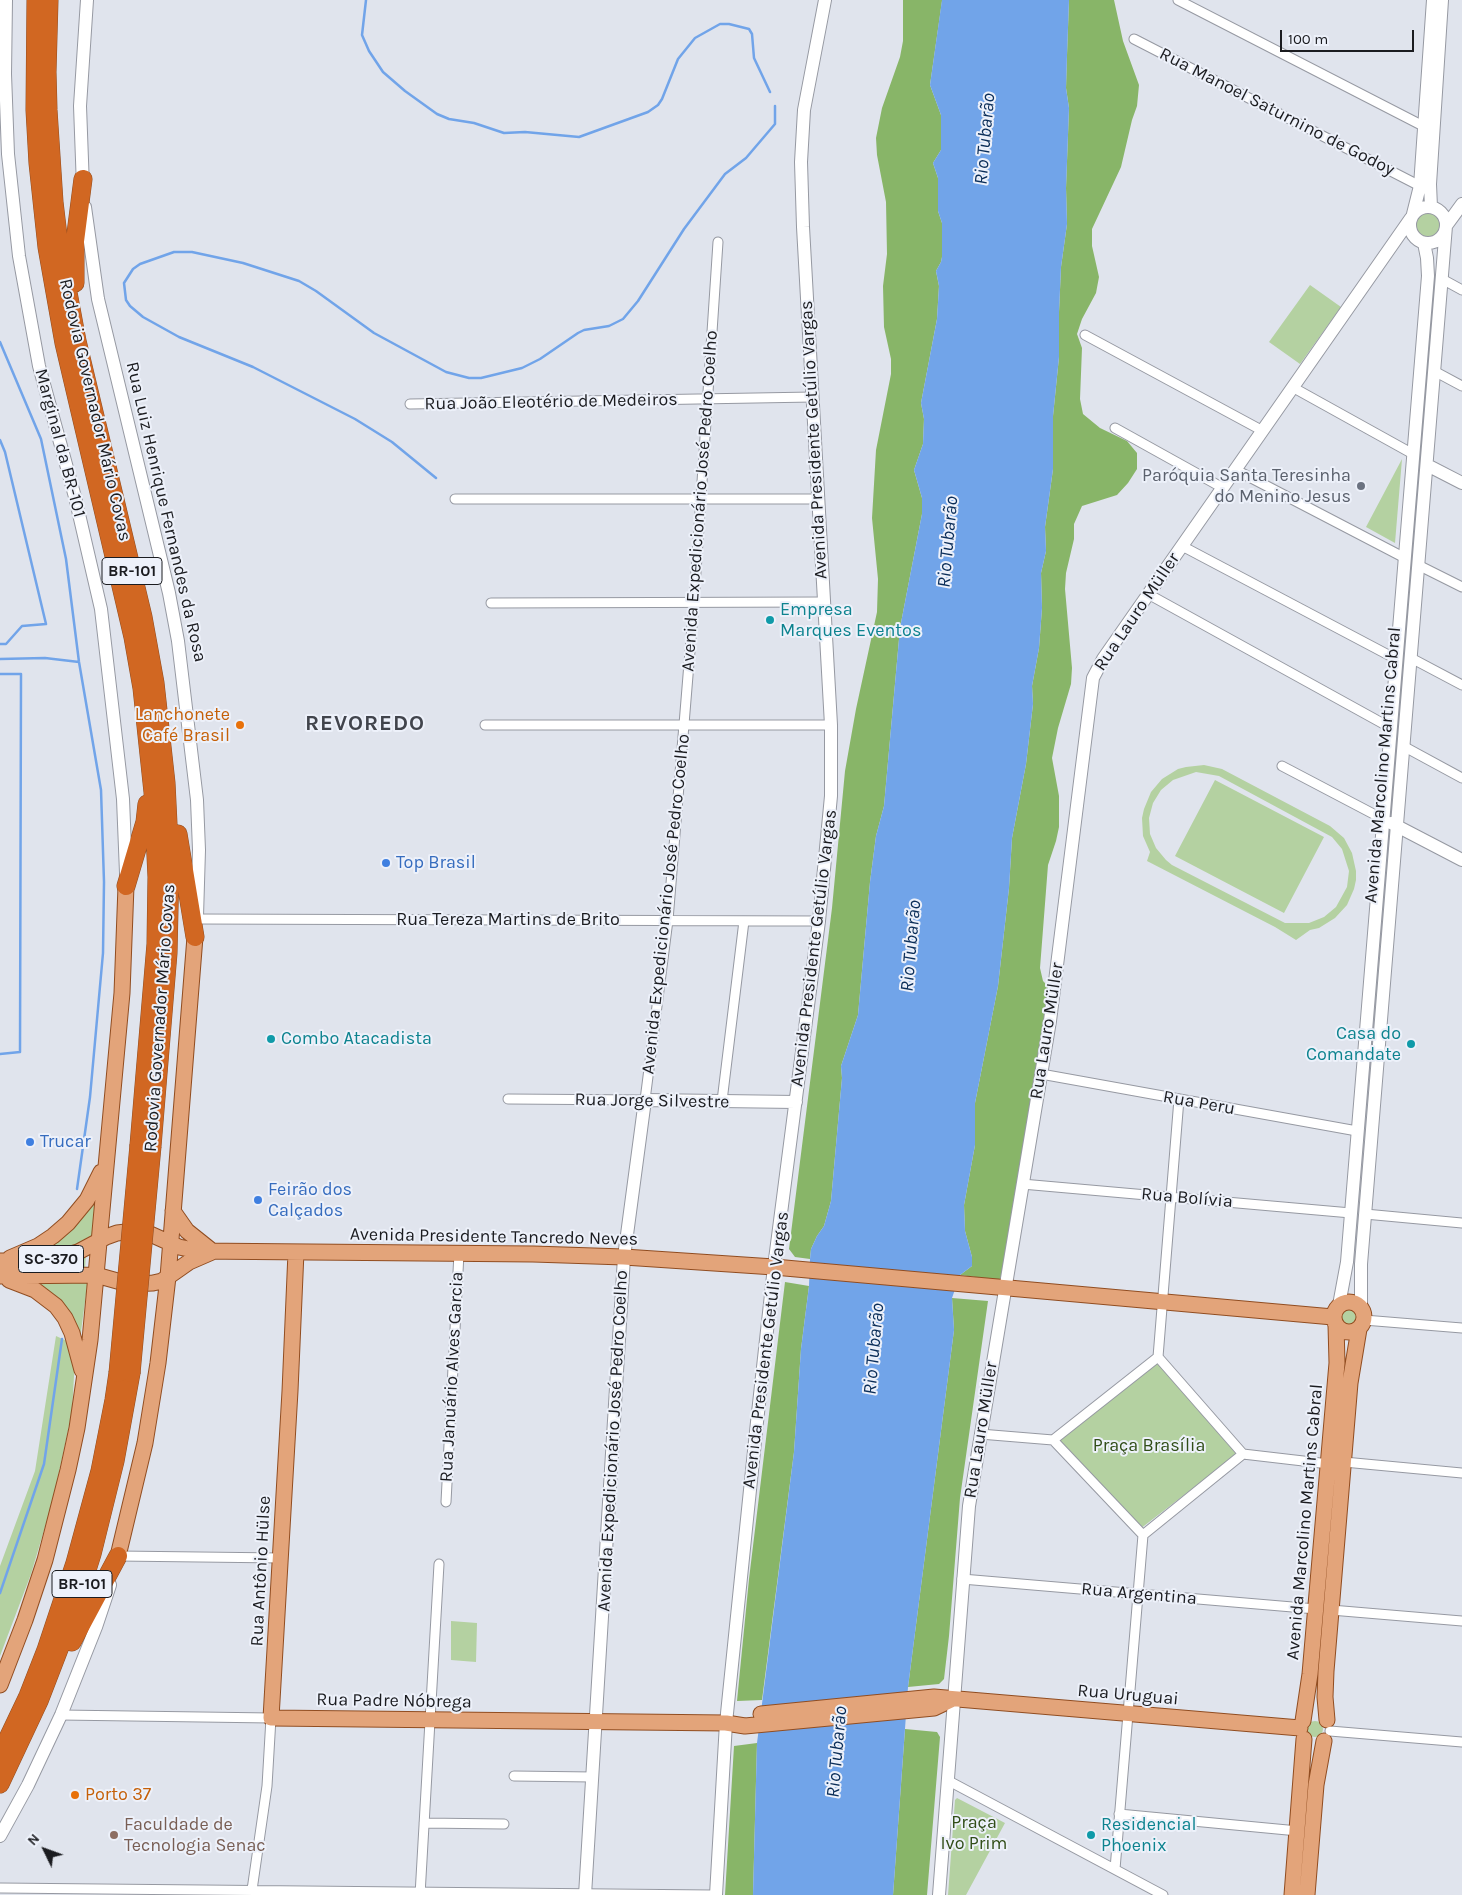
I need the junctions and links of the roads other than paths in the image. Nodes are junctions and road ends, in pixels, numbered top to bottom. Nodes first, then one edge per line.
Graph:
1 (6, 0) edge
2 (36, 0) edge
3 (49, 0) edge
4 (87, 0) edge
5 (825, 0) edge
6 (1178, 0) edge
7 (1433, 0) edge
8 (1442, 0) edge
9 (1134, 39) dead end
10 (1429, 129) junction
11 (83, 180) junction
12 (1420, 186) junction
13 (1462, 199) edge
14 (1462, 204) edge
15 (1434, 208) junction
16 (1412, 216) junction
17 (1446, 226) junction
18 (1419, 240) junction
19 (718, 242) dead end
20 (1388, 254) junction
21 (1442, 279) junction
22 (1462, 290) edge
23 (1084, 335) dead end
24 (77, 342) junction
25 (1434, 371) junction
26 (1462, 386) edge
27 (1294, 388) junction
28 (812, 397) junction
29 (708, 399) junction
30 (410, 404) dead end
31 (1114, 428) dead end
32 (1263, 431) junction
33 (1413, 454) junction
34 (1427, 465) junction
35 (1236, 470) junction
36 (1462, 483) edge
37 (1223, 488) junction
38 (455, 499) dead end
39 (817, 499) junction
40 (701, 500) junction
41 (1182, 546) junction
42 (1405, 558) junction
43 (1418, 565) junction
44 (1462, 587) edge
45 (1148, 594) junction
46 (694, 602) junction
47 (823, 602) junction
48 (491, 603) dead end
49 (1410, 658) junction
50 (1396, 660) junction
51 (1462, 685) edge
52 (485, 725) dead end
53 (684, 725) junction
54 (831, 725) junction
55 (1391, 728) junction
56 (154, 733) junction
57 (1403, 746) junction
58 (1282, 766) dead end
59 (1462, 778) edge
60 (1383, 819) junction
61 (1397, 826) junction
62 (1462, 860) edge
63 (126, 886) junction
64 (197, 919) junction
65 (668, 920) junction
66 (744, 921) junction
67 (819, 921) junction
68 (195, 938) junction
69 (1369, 996) junction
70 (1382, 998) junction
71 (1041, 1074) junction
72 (508, 1099) dead end
73 (1179, 1099) junction
74 (645, 1100) junction
75 (722, 1101) junction
76 (796, 1102) junction
77 (1358, 1131) junction
78 (107, 1159) junction
79 (1022, 1184) junction
80 (1171, 1197) junction
81 (173, 1211) junction
82 (1351, 1213) junction
83 (1365, 1214) junction
84 (1462, 1223) edge
85 (99, 1240) junction
86 (170, 1244) junction
87 (213, 1252) junction
88 (296, 1252) junction
89 (458, 1253) junction
90 (624, 1257) junction
91 (0, 1260) edge
92 (780, 1267) junction
93 (96, 1275) junction
94 (0, 1277) edge
95 (168, 1277) junction
96 (1005, 1287) junction
97 (1162, 1301) junction
98 (1336, 1316) junction
99 (1361, 1319) junction
100 (1462, 1328) edge
101 (1158, 1357) junction
102 (124, 1373) junction
103 (84, 1381) junction
104 (980, 1434) junction
105 (1053, 1440) junction
106 (1243, 1454) junction
107 (1344, 1462) junction
108 (1328, 1464) junction
109 (1462, 1473) edge
110 (446, 1502) dead end
111 (1143, 1535) junction
112 (118, 1556) junction
113 (281, 1558) junction
114 (438, 1564) dead end
115 (962, 1579) junction
116 (1138, 1594) junction
117 (1323, 1610) junction
118 (1462, 1621) edge
119 (0, 1685) edge
120 (953, 1699) junction
121 (934, 1702) joint
122 (35, 1711) junction
123 (1128, 1714) junction
124 (61, 1715) junction
125 (271, 1718) junction
126 (430, 1720) junction
127 (596, 1722) junction
128 (726, 1723) junction
129 (1302, 1729) junction
130 (1327, 1731) junction
131 (1462, 1742) edge
132 (0, 1755) edge
133 (514, 1776) dead end
134 (592, 1777) junction
135 (947, 1780) junction
136 (0, 1784) edge
137 (1119, 1814) junction
138 (424, 1823) junction
139 (504, 1824) dead end
140 (1298, 1831) junction
141 (0, 1836) edge
142 (1115, 1869) junction
143 (1294, 1878) junction
144 (4, 1890) edge
145 (252, 1890) junction
146 (328, 1893) edge
147 (420, 1894) edge
148 (492, 1894) edge
149 (585, 1894) edge
150 (714, 1895) edge
151 (938, 1895) edge
152 (1163, 1895) edge
153 (1292, 1895) edge
154 (1299, 1895) edge
155 (1307, 1895) edge

1 - 63 main road, Marginal da BR-101
2 - 56 highway, Rodovia Governador Mário Covas / BR-101
3 - 24 highway, Rodovia Governador Mário Covas / BR-101
4 - 11 main road, Rua Luiz Henrique Fernandes da Rosa
5 - 28 main road, Avenida Presidente Getúlio Vargas
6 - 10 street
7 - 10 main road
8 - 10 main road
9 - 12 street, Rua Manoel Saturnino de Godoy
10 - 12 main road
10 - 15 main road
11 - 24 highway
11 - 64 main road, Rua Luiz Henrique Fernandes da Rosa
12 - 16 main road
13 - 15 main road
14 - 17 main road
15 - 16 main road
15 - 17 main road
16 - 18 main road
16 - 20 main road, Rua Lauro Müller
17 - 18 main road
17 - 21 main road, Avenida Marcolino Martins Cabral
18 - 20 main road, Rua Lauro Müller
18 - 33 main road, Avenida Marcolino Martins Cabral
19 - 29 street, Avenida Expedicionário José Pedro Coelho
20 - 27 main road, Rua Lauro Müller
21 - 22 street
21 - 25 main road, Avenida Marcolino Martins Cabral
23 - 32 street
24 - 56 highway, Rodovia Governador Mário Covas / BR-101
25 - 26 street
25 - 34 main road, Avenida Marcolino Martins Cabral
27 - 32 main road, Rua Lauro Müller
27 - 33 street
28 - 29 street, Rua João Eleotério de Medeiros
28 - 39 main road, Avenida Presidente Getúlio Vargas
29 - 30 street, Rua João Eleotério de Medeiros
29 - 40 street, Avenida Expedicionário José Pedro Coelho
31 - 37 street
32 - 35 main road, Rua Lauro Müller
33 - 42 main road, Avenida Marcolino Martins Cabral
34 - 36 main road
34 - 43 main road, Avenida Marcolino Martins Cabral
35 - 37 main road, Rua Lauro Müller
35 - 42 street
37 - 41 main road, Rua Lauro Müller
38 - 40 street
39 - 40 street
39 - 47 main road, Avenida Presidente Getúlio Vargas
40 - 46 street, Avenida Expedicionário José Pedro Coelho
41 - 45 main road, Rua Lauro Müller
41 - 50 street
42 - 43 main road
42 - 50 main road, Avenida Marcolino Martins Cabral
43 - 44 street
43 - 49 main road, Avenida Marcolino Martins Cabral
45 - 55 street
45 - 71 main road, Rua Lauro Müller
46 - 47 street
46 - 48 street
46 - 53 street, Avenida Expedicionário José Pedro Coelho
47 - 54 main road, Avenida Presidente Getúlio Vargas
49 - 51 street
49 - 57 main road, Avenida Marcolino Martins Cabral
50 - 55 main road, Avenida Marcolino Martins Cabral
52 - 53 street
53 - 54 street
53 - 65 street, Avenida Expedicionário José Pedro Coelho
54 - 67 main road, Avenida Presidente Getúlio Vargas
55 - 60 main road, Avenida Marcolino Martins Cabral
56 - 63 highway
56 - 68 highway
56 - 102 highway, Rodovia Governador Mário Covas / BR-101, bridge
57 - 59 street
57 - 61 main road, Avenida Marcolino Martins Cabral
58 - 60 street
60 - 61 main road
60 - 69 main road, Avenida Marcolino Martins Cabral
61 - 62 main road
61 - 70 main road, Avenida Marcolino Martins Cabral
63 - 78 main road
64 - 65 street, Rua Tereza Martins de Brito
64 - 68 main road, Rua Luiz Henrique Fernandes da Rosa
65 - 66 street, Rua Tereza Martins de Brito
65 - 74 street, Avenida Expedicionário José Pedro Coelho
66 - 67 street, Rua Tereza Martins de Brito
66 - 75 street
67 - 76 main road, Avenida Presidente Getúlio Vargas
68 - 81 main road, Rua Luiz Henrique Fernandes da Rosa
69 - 70 main road
69 - 77 main road, Avenida Marcolino Martins Cabral
70 - 83 main road, Avenida Marcolino Martins Cabral
71 - 73 street, Rua Peru
71 - 79 main road, Rua Lauro Müller
72 - 74 street, Rua Jorge Silvestre
73 - 77 street, Rua Peru
73 - 80 street
74 - 75 main road, Rua Jorge Silvestre
74 - 90 main road, Avenida Expedicionário José Pedro Coelho
75 - 76 main road, Rua Jorge Silvestre
76 - 92 main road, Avenida Presidente Getúlio Vargas
77 - 82 main road, Avenida Marcolino Martins Cabral
78 - 85 main road
78 - 91 main road
79 - 80 street, Rua Bolívia
79 - 96 main road, Rua Lauro Müller
80 - 82 street, Rua Bolívia
80 - 97 street
81 - 86 main road, Rua Luiz Henrique Fernandes da Rosa
81 - 87 main road
82 - 98 main road, Avenida Marcolino Martins Cabral
83 - 84 street
83 - 99 main road, Avenida Marcolino Martins Cabral
85 - 86 main road
85 - 91 main road, SC-370
85 - 93 main road
86 - 87 main road, Avenida Presidente Tancredo Neves
86 - 95 main road
87 - 88 main road, Avenida Presidente Tancredo Neves
87 - 95 main road, Avenida Presidente Tancredo Neves
88 - 89 main road, Avenida Presidente Tancredo Neves
88 - 113 main road, Rua Antônio Hülse
89 - 90 main road, Avenida Presidente Tancredo Neves
89 - 110 street, Rua Januário Alves Garcia
90 - 92 main road, Avenida Presidente Tancredo Neves
90 - 127 main road, Avenida Expedicionário José Pedro Coelho
92 - 96 main road, Avenida Presidente Tancredo Neves
92 - 128 main road, Avenida Presidente Getúlio Vargas
93 - 94 main road, SC-370
93 - 95 main road
93 - 103 main road
94 - 103 main road
95 - 112 main road
96 - 97 main road, Avenida Presidente Tancredo Neves
96 - 104 main road, Rua Lauro Müller
97 - 98 main road, Avenida Presidente Tancredo Neves
97 - 101 street
98 - 99 main road
98 - 99 main road
98 - 108 main road, Avenida Marcolino Martins Cabral
99 - 100 street
99 - 107 main road, Avenida Marcolino Martins Cabral
101 - 105 street
101 - 106 street
102 - 122 highway, Rodovia Governador Mário Covas / BR-101
102 - 132 highway, Rodovia Governador Mário Covas / BR-101
103 - 119 main road
104 - 105 street
104 - 115 main road, Rua Lauro Müller
105 - 111 street
106 - 108 street
106 - 111 street
107 - 109 street
107 - 117 main road, Avenida Marcolino Martins Cabral
108 - 117 main road, Avenida Marcolino Martins Cabral
111 - 116 street
112 - 113 street
112 - 122 highway
112 - 124 main road
113 - 125 main road, Rua Antônio Hülse
114 - 126 street
115 - 116 street, Rua Argentina
115 - 120 main road, Rua Lauro Müller
116 - 117 street, Rua Argentina
116 - 123 street
117 - 118 street, Rua Argentina
117 - 129 main road, Avenida Marcolino Martins Cabral
117 - 130 main road, Avenida Marcolino Martins Cabral
120 - 121 main road, Rua Uruguai
120 - 123 main road, Rua Uruguai
120 - 135 main road, Rua Lauro Müller
121 - 128 main road, Rua Padre Nóbrega
122 - 136 highway, Rodovia Governador Mário Covas / BR-101
123 - 129 main road, Rua Uruguai
123 - 137 street
124 - 125 street, Rua Padre Nóbrega
124 - 141 main road
125 - 126 main road, Rua Padre Nóbrega
125 - 145 street, Rua Antônio Hülse
126 - 127 main road, Rua Padre Nóbrega
126 - 138 street
127 - 128 main road, Rua Padre Nóbrega
127 - 134 main road, Avenida Expedicionário José Pedro Coelho
128 - 150 main road, Avenida Presidente Getúlio Vargas
129 - 130 main road
129 - 130 main road
129 - 140 main road, Avenida Marcolino Martins Cabral
130 - 131 street
130 - 155 main road, Avenida Marcolino Martins Cabral
133 - 134 street
134 - 149 main road, Avenida Expedicionário José Pedro Coelho
135 - 142 street
135 - 151 main road, Rua Lauro Müller
137 - 140 street
137 - 142 street
138 - 139 street
138 - 147 street
140 - 143 main road, Avenida Marcolino Martins Cabral
142 - 152 street
143 - 153 main road, Avenida Marcolino Martins Cabral
143 - 154 main road
144 - 145 street
145 - 146 street
146 - 147 street
147 - 148 street
148 - 149 street
149 - 150 street

